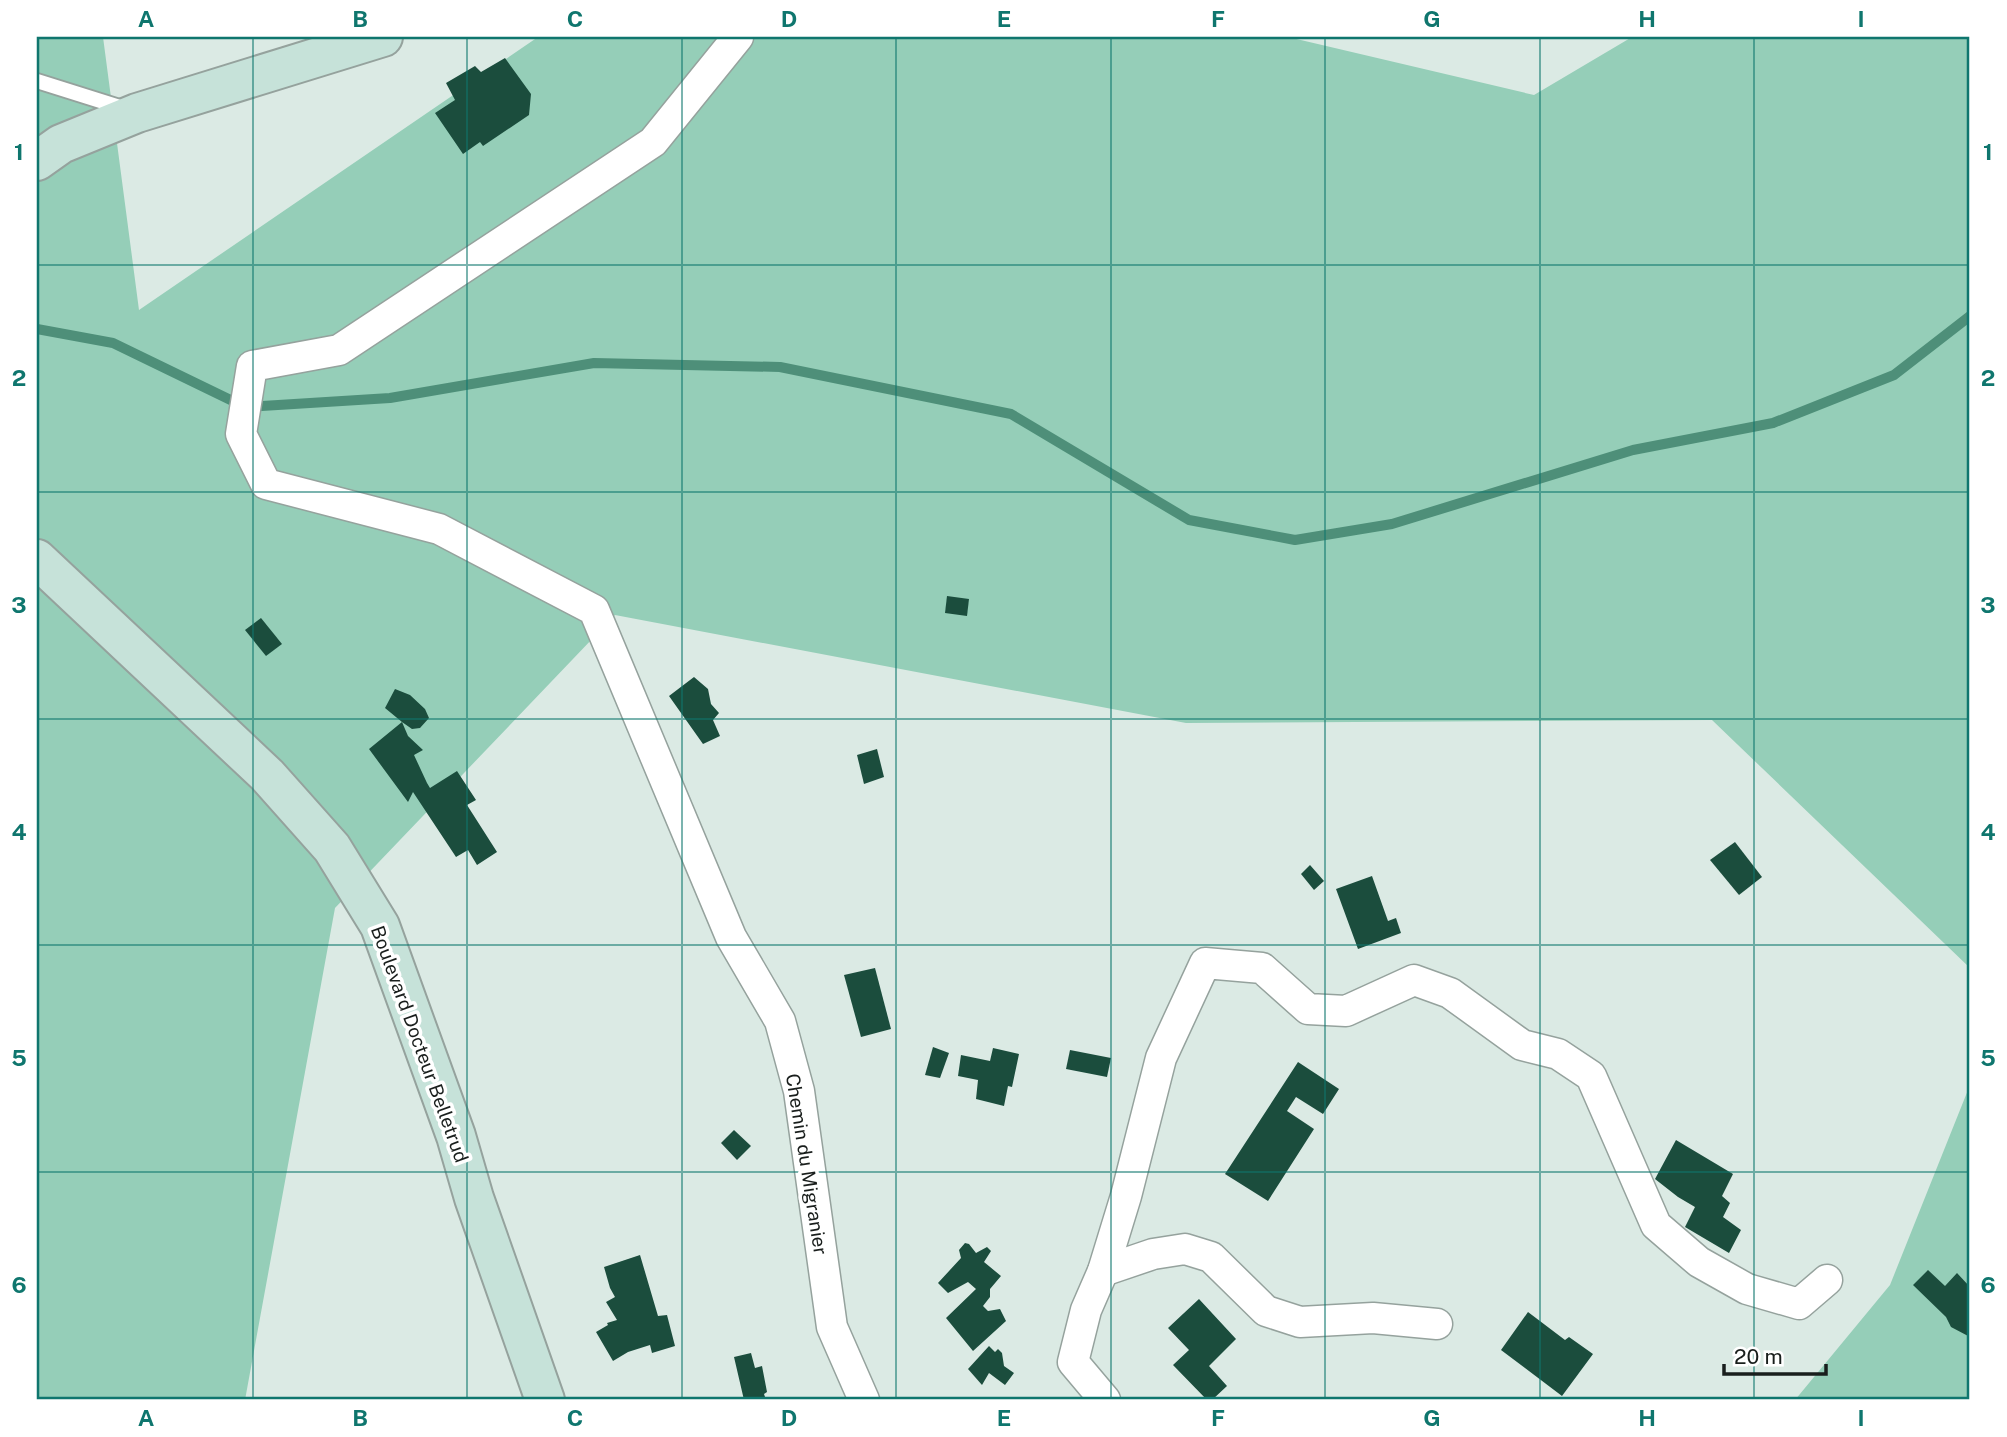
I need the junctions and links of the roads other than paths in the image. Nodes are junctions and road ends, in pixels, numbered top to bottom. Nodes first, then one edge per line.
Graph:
1 (383, 37) edge
2 (738, 37) edge
3 (37, 81) edge
4 (137, 113) junction
5 (37, 161) edge
6 (37, 559) edge
7 (1103, 1271) junction
8 (1827, 1280) dead end
9 (1437, 1324) dead end
10 (545, 1400) edge
11 (864, 1400) edge
12 (1105, 1400) edge

1 - 4 main road
2 - 11 street, Chemin du Migranier
3 - 4 lane
4 - 5 main road
6 - 10 main road, Boulevard Docteur Belletrud
7 - 8 street
7 - 9 street
7 - 12 street

